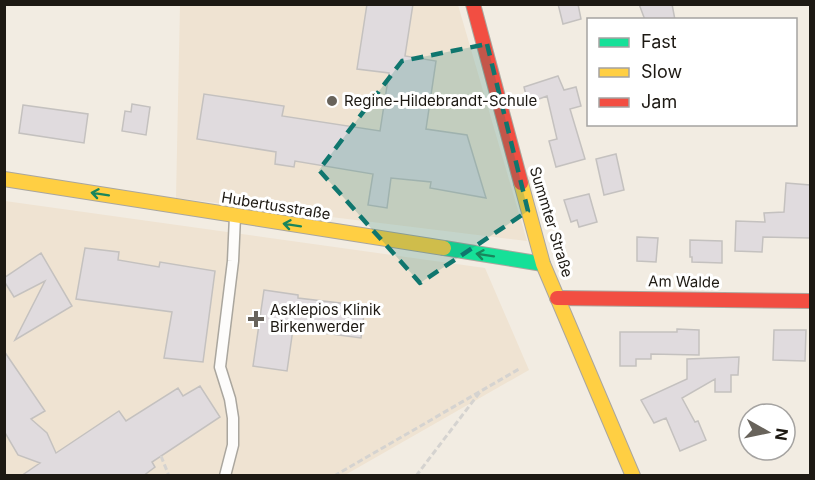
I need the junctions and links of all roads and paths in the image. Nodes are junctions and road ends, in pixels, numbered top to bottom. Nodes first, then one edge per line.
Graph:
1 (473, 4) edge
2 (4, 179) edge
3 (235, 216) junction
4 (543, 264) junction
5 (557, 298) junction
6 (810, 301) edge
7 (519, 369) dead end
8 (481, 391) junction
9 (160, 456) dead end
10 (169, 476) edge
11 (225, 476) edge
12 (334, 476) edge
13 (416, 476) edge
14 (633, 476) edge

1 - 4 street, Summter Straße
3 -> 2 street, Hubertusstraße
4 -> 3 street, Hubertusstraße
3 - 11 lane
4 - 5 street, Summter Straße
5 - 6 street, Am Walde
5 - 14 street, Summter Straße
7 - 8 path
8 - 12 path
8 - 13 path
9 - 10 path

